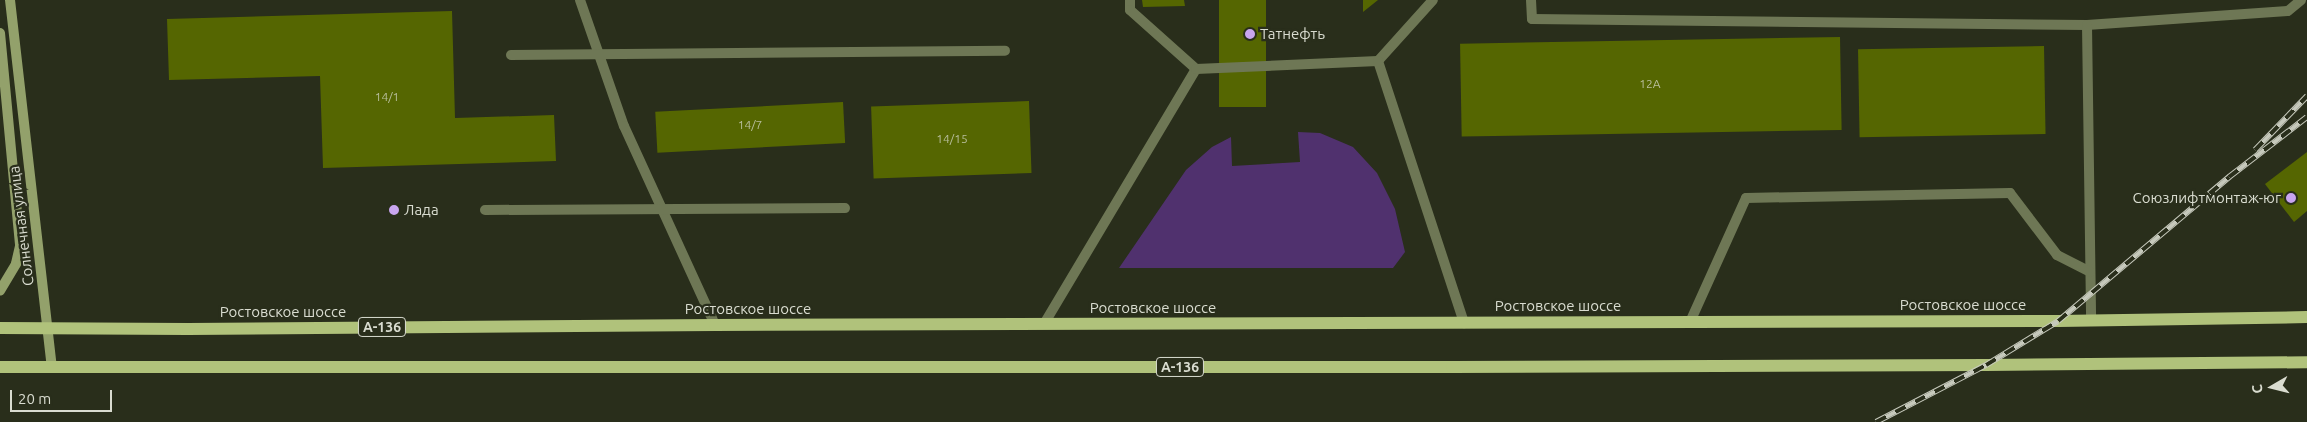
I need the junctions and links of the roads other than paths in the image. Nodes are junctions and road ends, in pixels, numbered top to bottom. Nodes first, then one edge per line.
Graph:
1 (10, 0) edge
2 (580, 0) edge
3 (1130, 0) edge
4 (1433, 0) edge
5 (1531, 0) edge
6 (2301, 0) edge
7 (2087, 25) junction
8 (0, 33) edge
9 (1005, 51) dead end
10 (511, 55) dead end
11 (599, 55) junction
12 (1378, 62) junction
13 (1196, 69) junction
14 (845, 208) dead end
15 (485, 210) dead end
16 (662, 210) junction
17 (2090, 272) junction
18 (0, 291) edge
19 (2307, 317) edge
20 (2091, 320) junction
21 (1690, 322) junction
22 (1464, 323) junction
23 (1044, 324) junction
24 (715, 325) junction
25 (0, 328) edge
26 (49, 329) junction
27 (2307, 362) edge
28 (0, 367) edge
29 (52, 367) junction

1 - 26 main road, Солнечная улица
2 - 11 lane
3 - 13 lane
4 - 12 lane
5 - 7 lane
6 - 7 lane
7 - 17 lane
8 - 18 main road, Солнечная улица
9 - 11 lane
10 - 11 lane
11 - 16 lane
12 - 13 lane
12 - 22 lane
13 - 23 lane
14 - 16 lane
15 - 16 lane
16 - 24 lane
17 - 20 lane
17 - 21 lane
19 - 20 main road, Ростовское шоссе / А-136
20 - 21 main road, Ростовское шоссе / А-136
21 - 22 main road, Ростовское шоссе / А-136
22 - 23 main road, Ростовское шоссе / А-136
23 - 24 main road, Ростовское шоссе / А-136
24 - 26 main road, Ростовское шоссе / А-136
25 - 26 main road, Ростовское шоссе / А-136
26 - 29 main road, Солнечная улица
27 - 29 main road, А-136
28 - 29 main road, А-136

